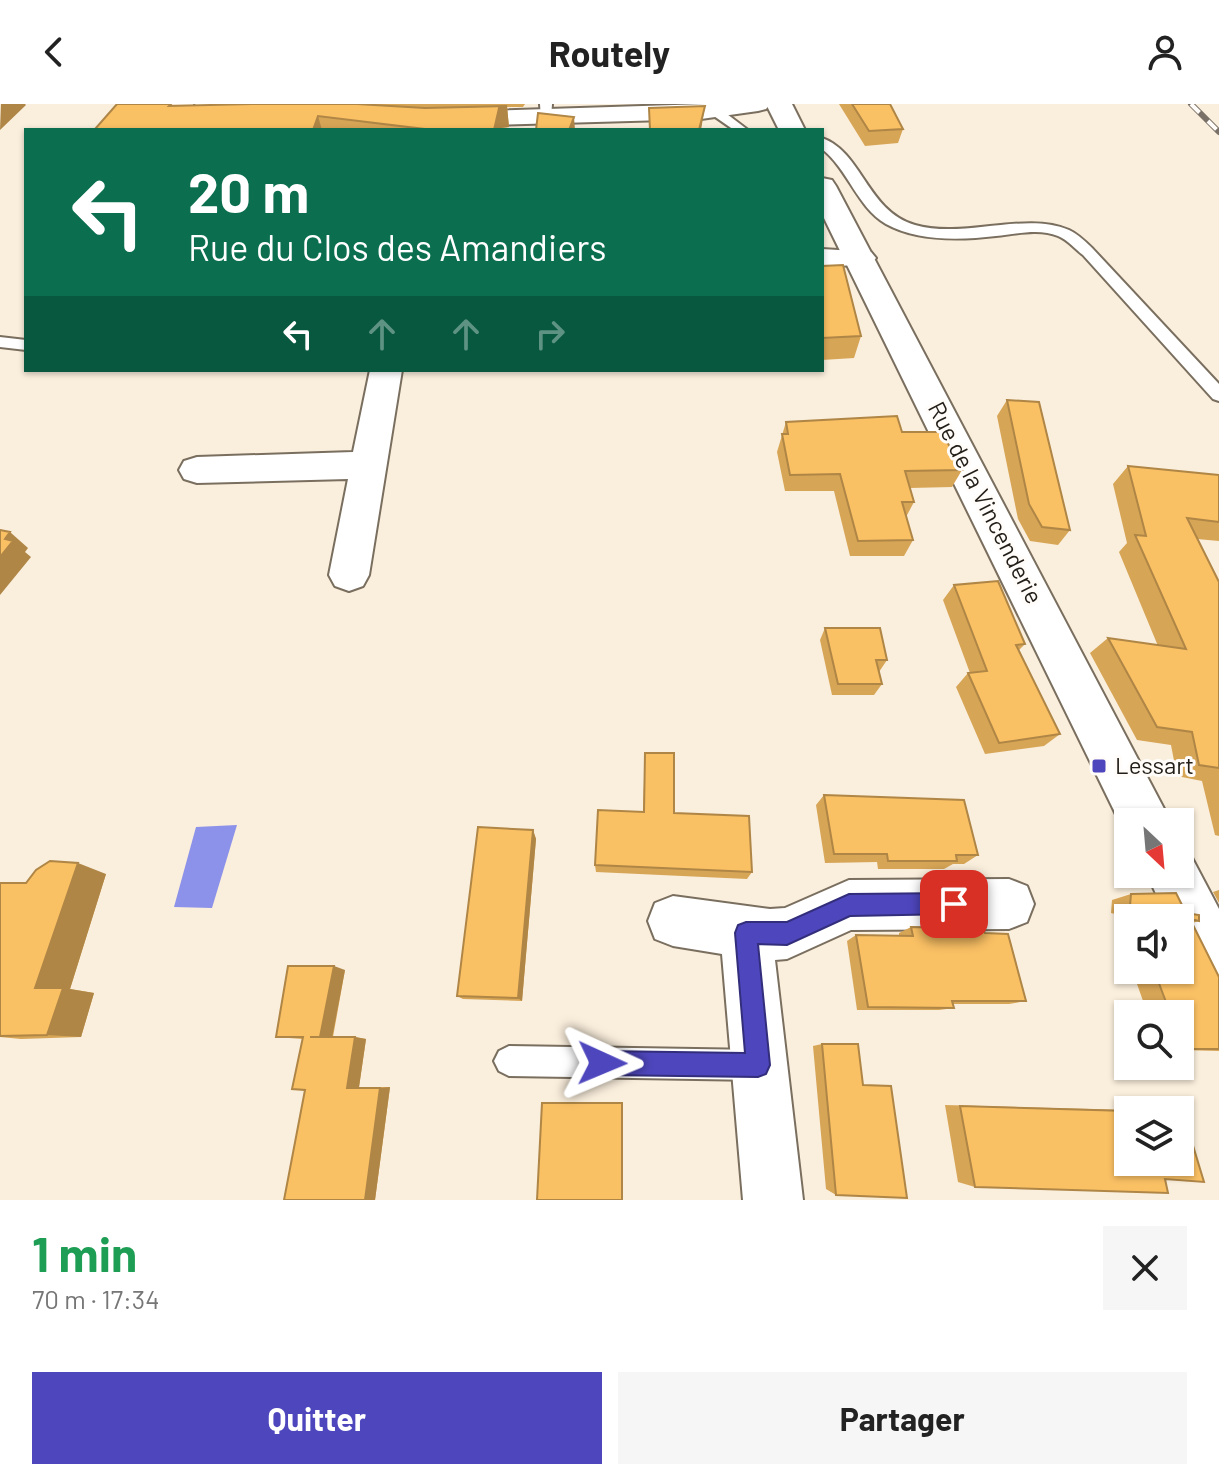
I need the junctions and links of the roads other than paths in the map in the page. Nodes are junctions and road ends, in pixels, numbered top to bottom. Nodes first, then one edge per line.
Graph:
1 (207, 104) edge
2 (758, 104) edge
3 (779, 104) edge
4 (296, 110) edge
5 (546, 110) edge
6 (715, 111) junction
7 (429, 119) edge
8 (739, 128) edge
9 (791, 128) edge
10 (824, 143) edge
11 (824, 190) edge
12 (824, 258) edge
13 (861, 258) junction
14 (0, 342) edge
15 (24, 345) edge
16 (386, 372) edge
17 (1219, 395) edge
18 (369, 465) junction
19 (197, 470) dead end
20 (349, 575) dead end
21 (1139, 808) edge
22 (1180, 888) edge
23 (1009, 904) dead end
24 (673, 921) dead end
25 (746, 933) junction
26 (1219, 965) edge
27 (509, 1061) dead end
28 (758, 1065) junction
29 (773, 1200) edge

1 - 4 street
2 - 6 street
3 - 9 main road
5 - 6 street
5 - 7 street
6 - 8 lane
10 - 17 lane
11 - 13 main road, Rue de la Vincenderie
12 - 13 street
13 - 21 main road, Rue de la Vincenderie
14 - 15 lane
16 - 18 street
18 - 19 street
18 - 20 street
22 - 26 main road
23 - 25 street
24 - 25 street
25 - 28 street
27 - 28 lane
28 - 29 street

